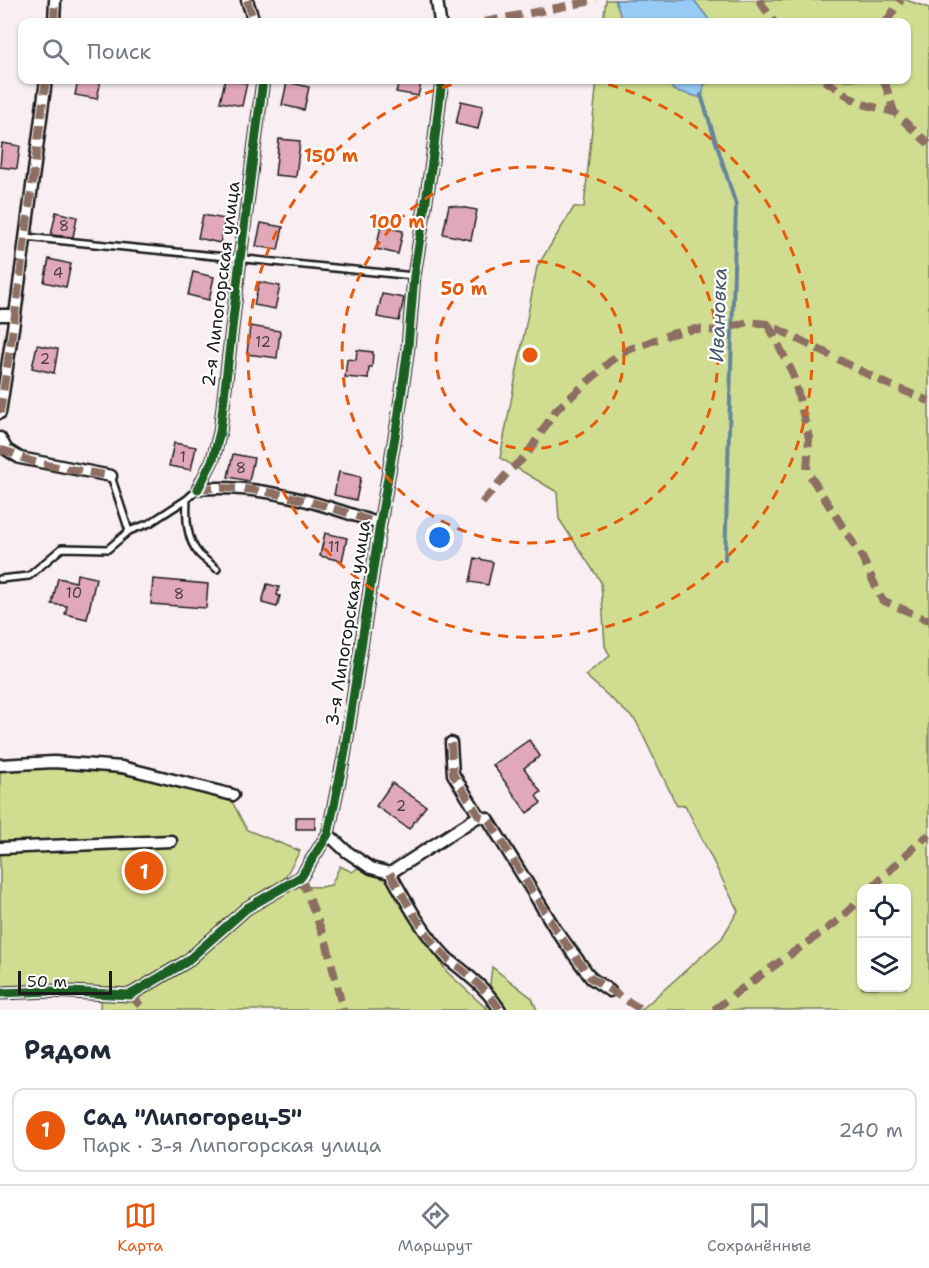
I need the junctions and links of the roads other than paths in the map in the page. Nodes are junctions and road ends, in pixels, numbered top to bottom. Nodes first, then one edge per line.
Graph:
1 (56, 0) edge
2 (247, 0) edge
3 (437, 0) edge
4 (54, 18) edge
5 (253, 18) edge
6 (439, 18) edge
7 (45, 84) edge
8 (262, 84) edge
9 (442, 84) edge
10 (25, 237) junction
11 (240, 259) junction
12 (414, 276) junction
13 (0, 315) edge
14 (15, 315) junction
15 (0, 412) edge
16 (0, 438) edge
17 (111, 476) joint
18 (198, 489) junction
19 (187, 499) junction
20 (380, 524) junction
21 (129, 531) junction
22 (217, 569) dead end
23 (0, 579) edge
24 (451, 742) dead end
25 (0, 765) edge
26 (233, 795) dead end
27 (478, 816) junction
28 (328, 834) junction
29 (171, 841) dead end
30 (0, 848) edge
31 (390, 873) junction
32 (610, 992) dead end
33 (0, 993) edge
34 (501, 1010) edge

1 - 4 street
2 - 5 street
3 - 6 street
7 - 10 street
8 - 11 street, 2-я Липогорская улица
9 - 12 street, 3-я Липогорская улица
10 - 11 lane
10 - 14 street
11 - 12 lane
11 - 18 street, 2-я Липогорская улица
12 - 20 street, 3-я Липогорская улица
13 - 14 street
14 - 15 street
16 - 17 street
17 - 21 lane
18 - 19 lane
18 - 20 street
19 - 21 lane
19 - 22 lane
20 - 28 street, 3-я Липогорская улица
21 - 23 lane
24 - 27 street
25 - 26 street
27 - 31 street
27 - 32 street
28 - 31 street
28 - 33 street, 3-я Липогорская улица
29 - 30 street
31 - 34 street

